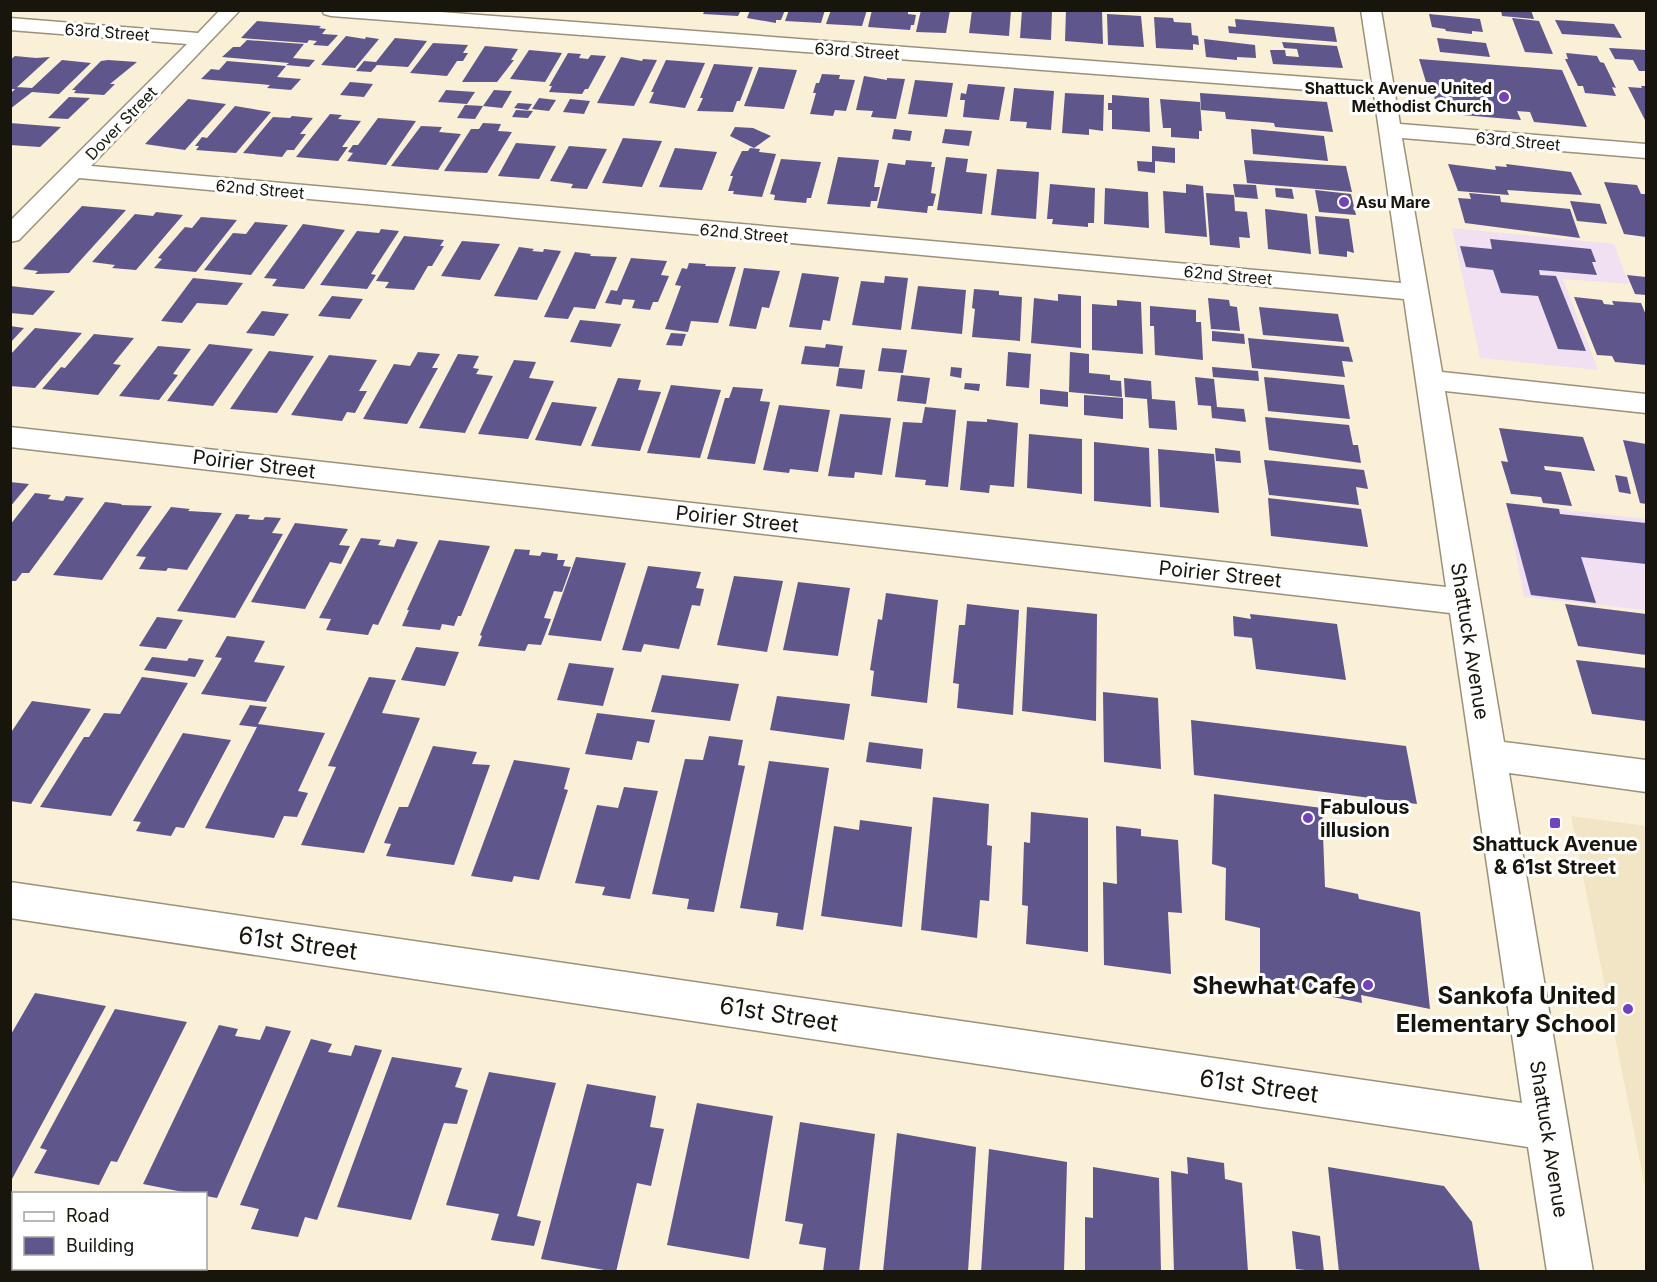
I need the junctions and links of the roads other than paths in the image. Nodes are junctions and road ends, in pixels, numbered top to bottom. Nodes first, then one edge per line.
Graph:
1 (231, 10) edge
2 (331, 10) edge
3 (1371, 10) edge
4 (10, 24) edge
5 (203, 39) junction
6 (1384, 89) junction
7 (1390, 130) junction
8 (1647, 152) edge
9 (73, 171) junction
10 (10, 235) edge
11 (1415, 291) junction
12 (1429, 380) junction
13 (1647, 403) edge
14 (10, 437) edge
15 (1464, 602) junction
16 (1488, 755) junction
17 (1647, 776) edge
18 (10, 900) edge
19 (1547, 1128) junction
20 (1570, 1272) edge

1 - 5 street, Dover Street
2 - 6 street, 63rd Street
3 - 6 street, Shattuck Avenue
4 - 5 street, 63rd Street
5 - 9 street, Dover Street
6 - 7 street, Shattuck Avenue
7 - 8 street, 63rd Street
7 - 11 street, Shattuck Avenue
9 - 10 street, Dover Street
9 - 11 street, 62nd Street
11 - 12 street, Shattuck Avenue
12 - 13 street
12 - 15 street, Shattuck Avenue
14 - 15 street, Poirier Street
15 - 16 street, Shattuck Avenue
16 - 17 street
16 - 19 street, Shattuck Avenue
18 - 19 street, 61st Street
19 - 20 street, Shattuck Avenue

